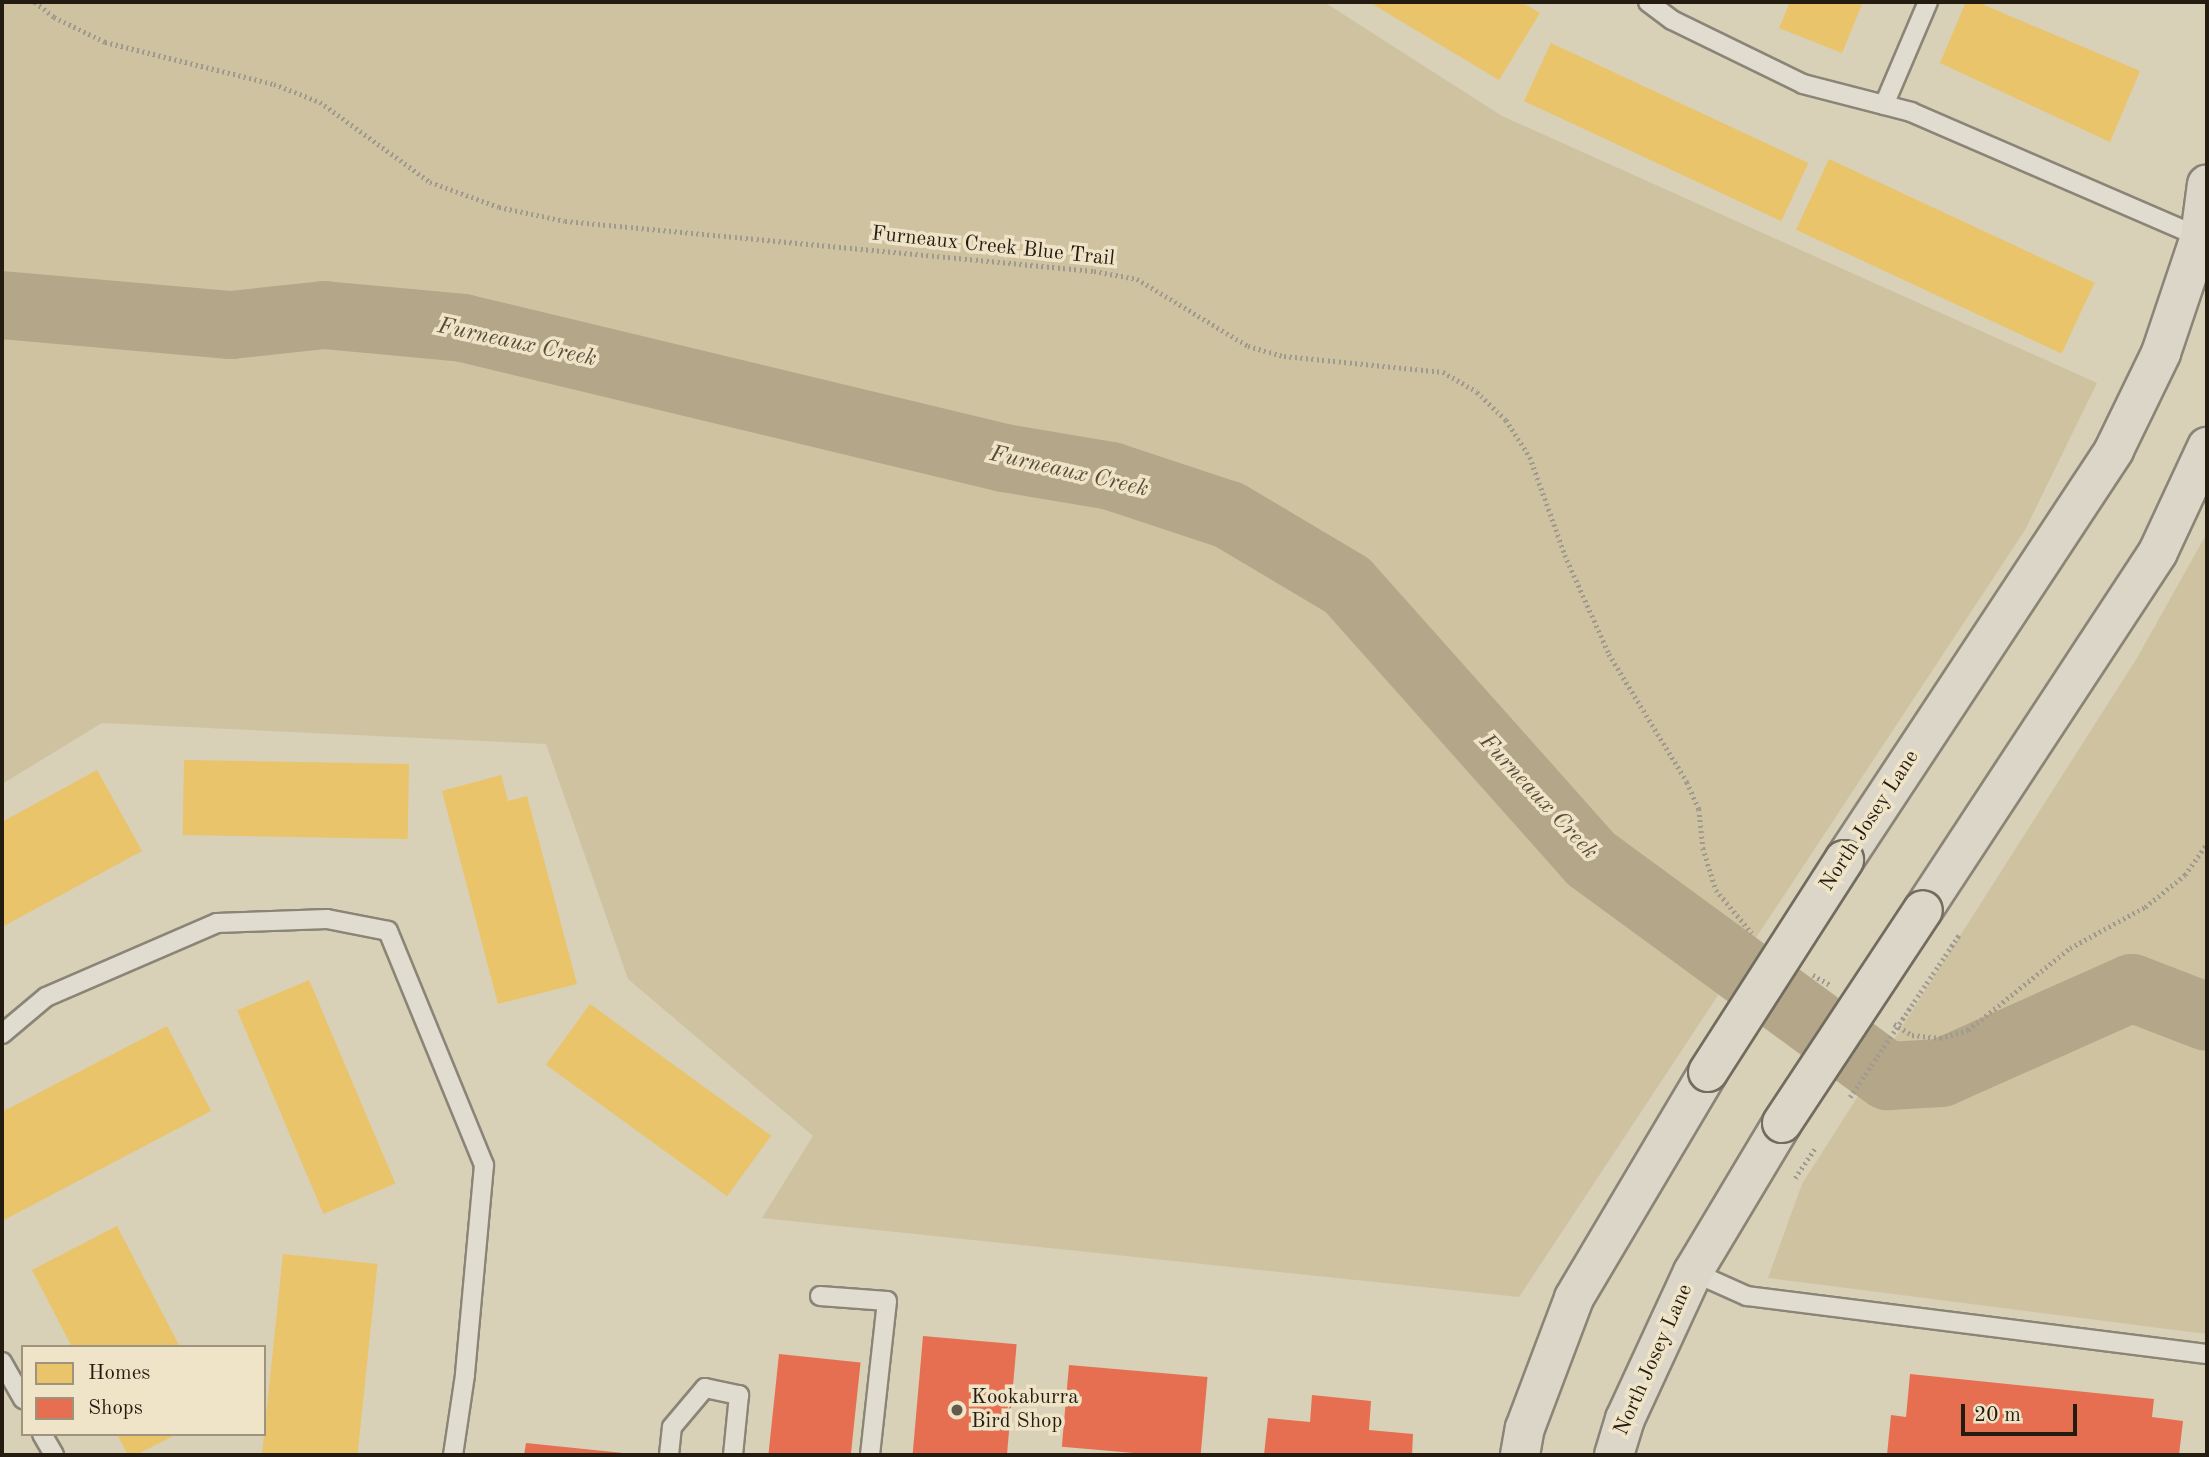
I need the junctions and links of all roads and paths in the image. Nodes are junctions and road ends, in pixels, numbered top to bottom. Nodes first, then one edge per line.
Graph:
1 (35, 2) edge
2 (1648, 2) edge
3 (1928, 2) edge
4 (1884, 105) junction
5 (2207, 184) edge
6 (2204, 237) edge
7 (2207, 447) edge
8 (2207, 844) edge
9 (1959, 935) dead end
10 (1757, 938) dead end
11 (1811, 974) dead end
12 (1833, 987) dead end
13 (1890, 1021) dead end
14 (2, 1034) edge
15 (1842, 1108) dead end
16 (1819, 1143) dead end
17 (1795, 1178) dead end
18 (1693, 1272) junction
19 (820, 1296) dead end
20 (2207, 1354) edge
21 (2, 1362) edge
22 (21, 1395) edge
23 (43, 1436) edge
24 (54, 1455) edge
25 (453, 1455) edge
26 (669, 1455) edge
27 (733, 1455) edge
28 (870, 1455) edge
29 (1520, 1455) edge
30 (1614, 1455) edge

1 - 10 path, Furneaux Creek Blue Trail
2 - 4 lane
3 - 4 lane
4 - 6 lane
5 - 6 main road, North Josey Lane
6 - 29 main road, North Josey Lane, bridge
7 - 18 main road, North Josey Lane, bridge
8 - 13 path
9 - 15 path, bridge
11 - 12 path
14 - 25 lane
16 - 17 path, bridge
18 - 20 lane
18 - 30 main road, North Josey Lane
19 - 28 lane
21 - 22 lane
23 - 24 lane
26 - 27 lane

